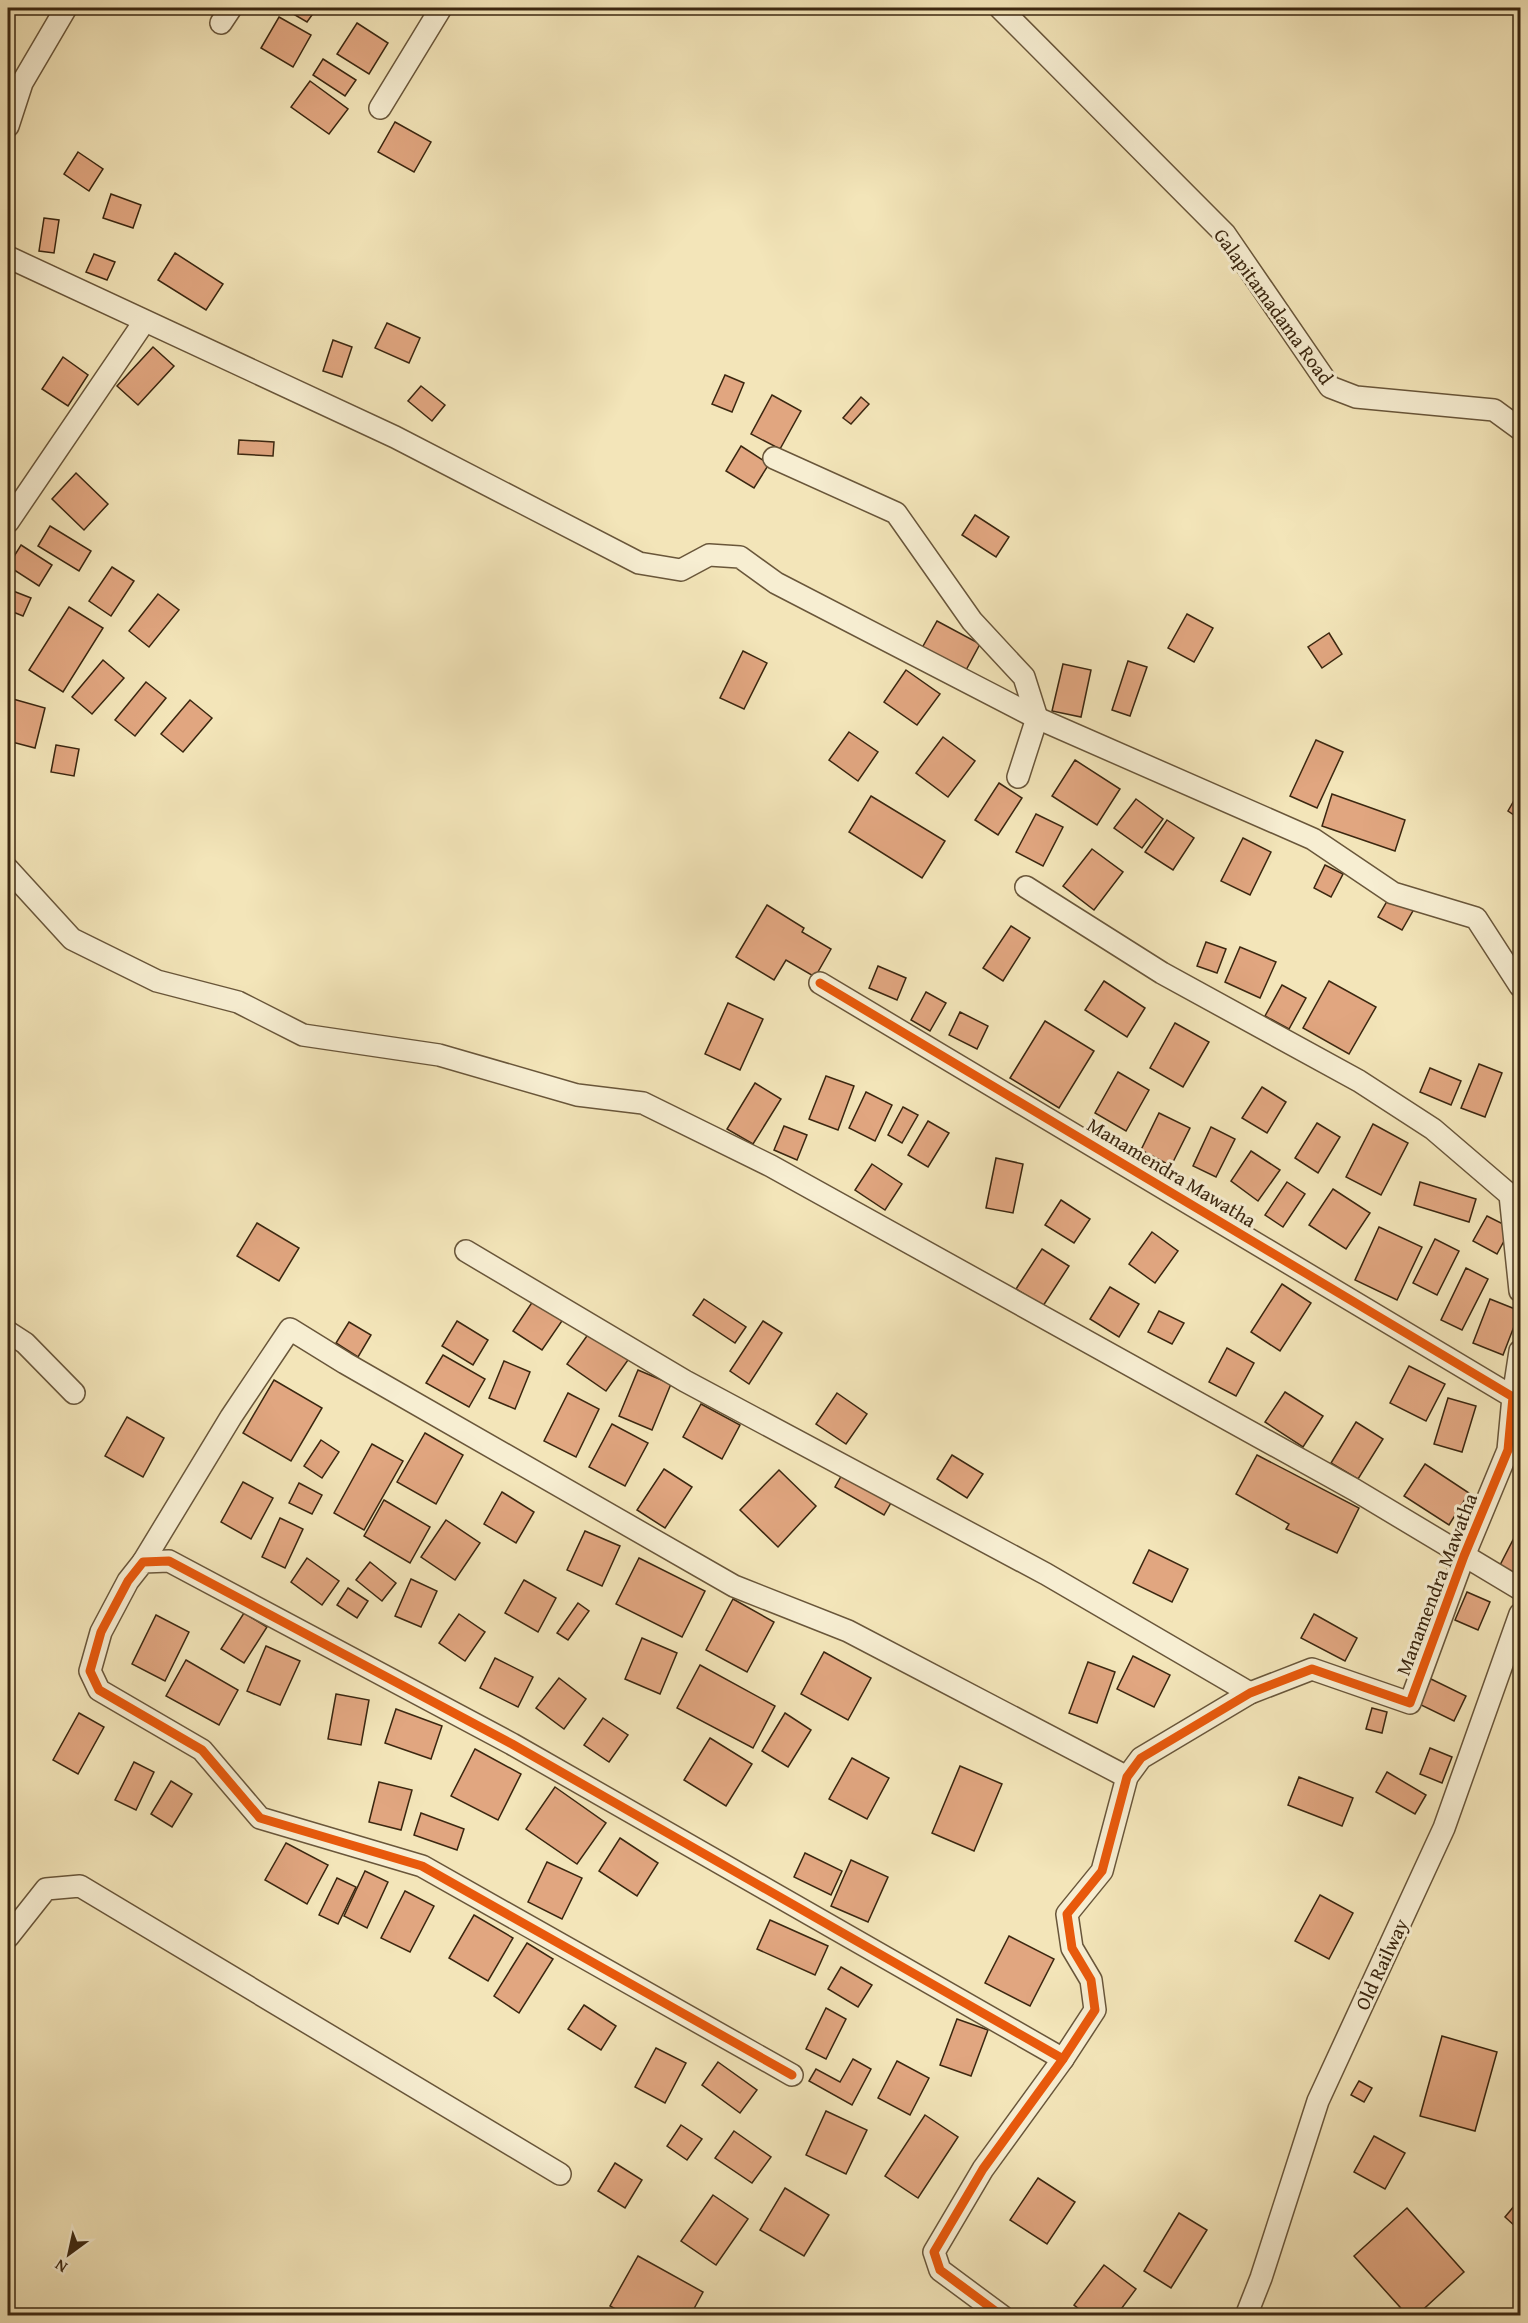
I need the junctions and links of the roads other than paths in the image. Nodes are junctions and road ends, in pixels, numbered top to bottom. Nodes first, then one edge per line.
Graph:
1 (66, 8) edge
2 (441, 8) edge
3 (1000, 8) edge
4 (380, 108) dead end
5 (8, 126) edge
6 (8, 257) edge
7 (144, 322) junction
8 (1521, 429) edge
9 (774, 458) dead end
10 (8, 522) edge
11 (1038, 718) junction
12 (1018, 777) dead end
13 (8, 868) edge
14 (1026, 887) dead end
15 (820, 983) dead end
16 (1521, 986) edge
17 (466, 1251) dead end
18 (1521, 1291) edge
19 (8, 1332) edge
20 (1521, 1351) edge
21 (74, 1393) dead end
22 (1512, 1397) junction
23 (1464, 1556) junction
24 (144, 1562) junction
25 (1521, 1589) edge
26 (1521, 1614) edge
27 (1250, 1693) junction
28 (1127, 1777) junction
29 (8, 1937) edge
30 (1063, 2059) junction
31 (792, 2075) dead end
32 (560, 2174) dead end
33 (1002, 2316) edge
34 (1246, 2316) edge

1 - 5 street
2 - 4 street
3 - 8 street, Galapitamadama Road
6 - 7 street
7 - 10 street
7 - 11 street
9 - 11 street
11 - 12 street
11 - 16 street
13 - 23 street
14 - 18 street
15 - 22 street, Manamendra Mawatha
17 - 27 street
19 - 21 street
20 - 22 street
22 - 23 street, Manamendra Mawatha
23 - 25 street
23 - 27 street, Manamendra Mawatha
24 - 28 street
24 - 30 street
24 - 31 street
26 - 34 street, Old Railway
27 - 28 street, Manamendra Mawatha
28 - 30 street, Manamendra Mawatha
29 - 32 street
30 - 33 street, Manamendra Mawatha

